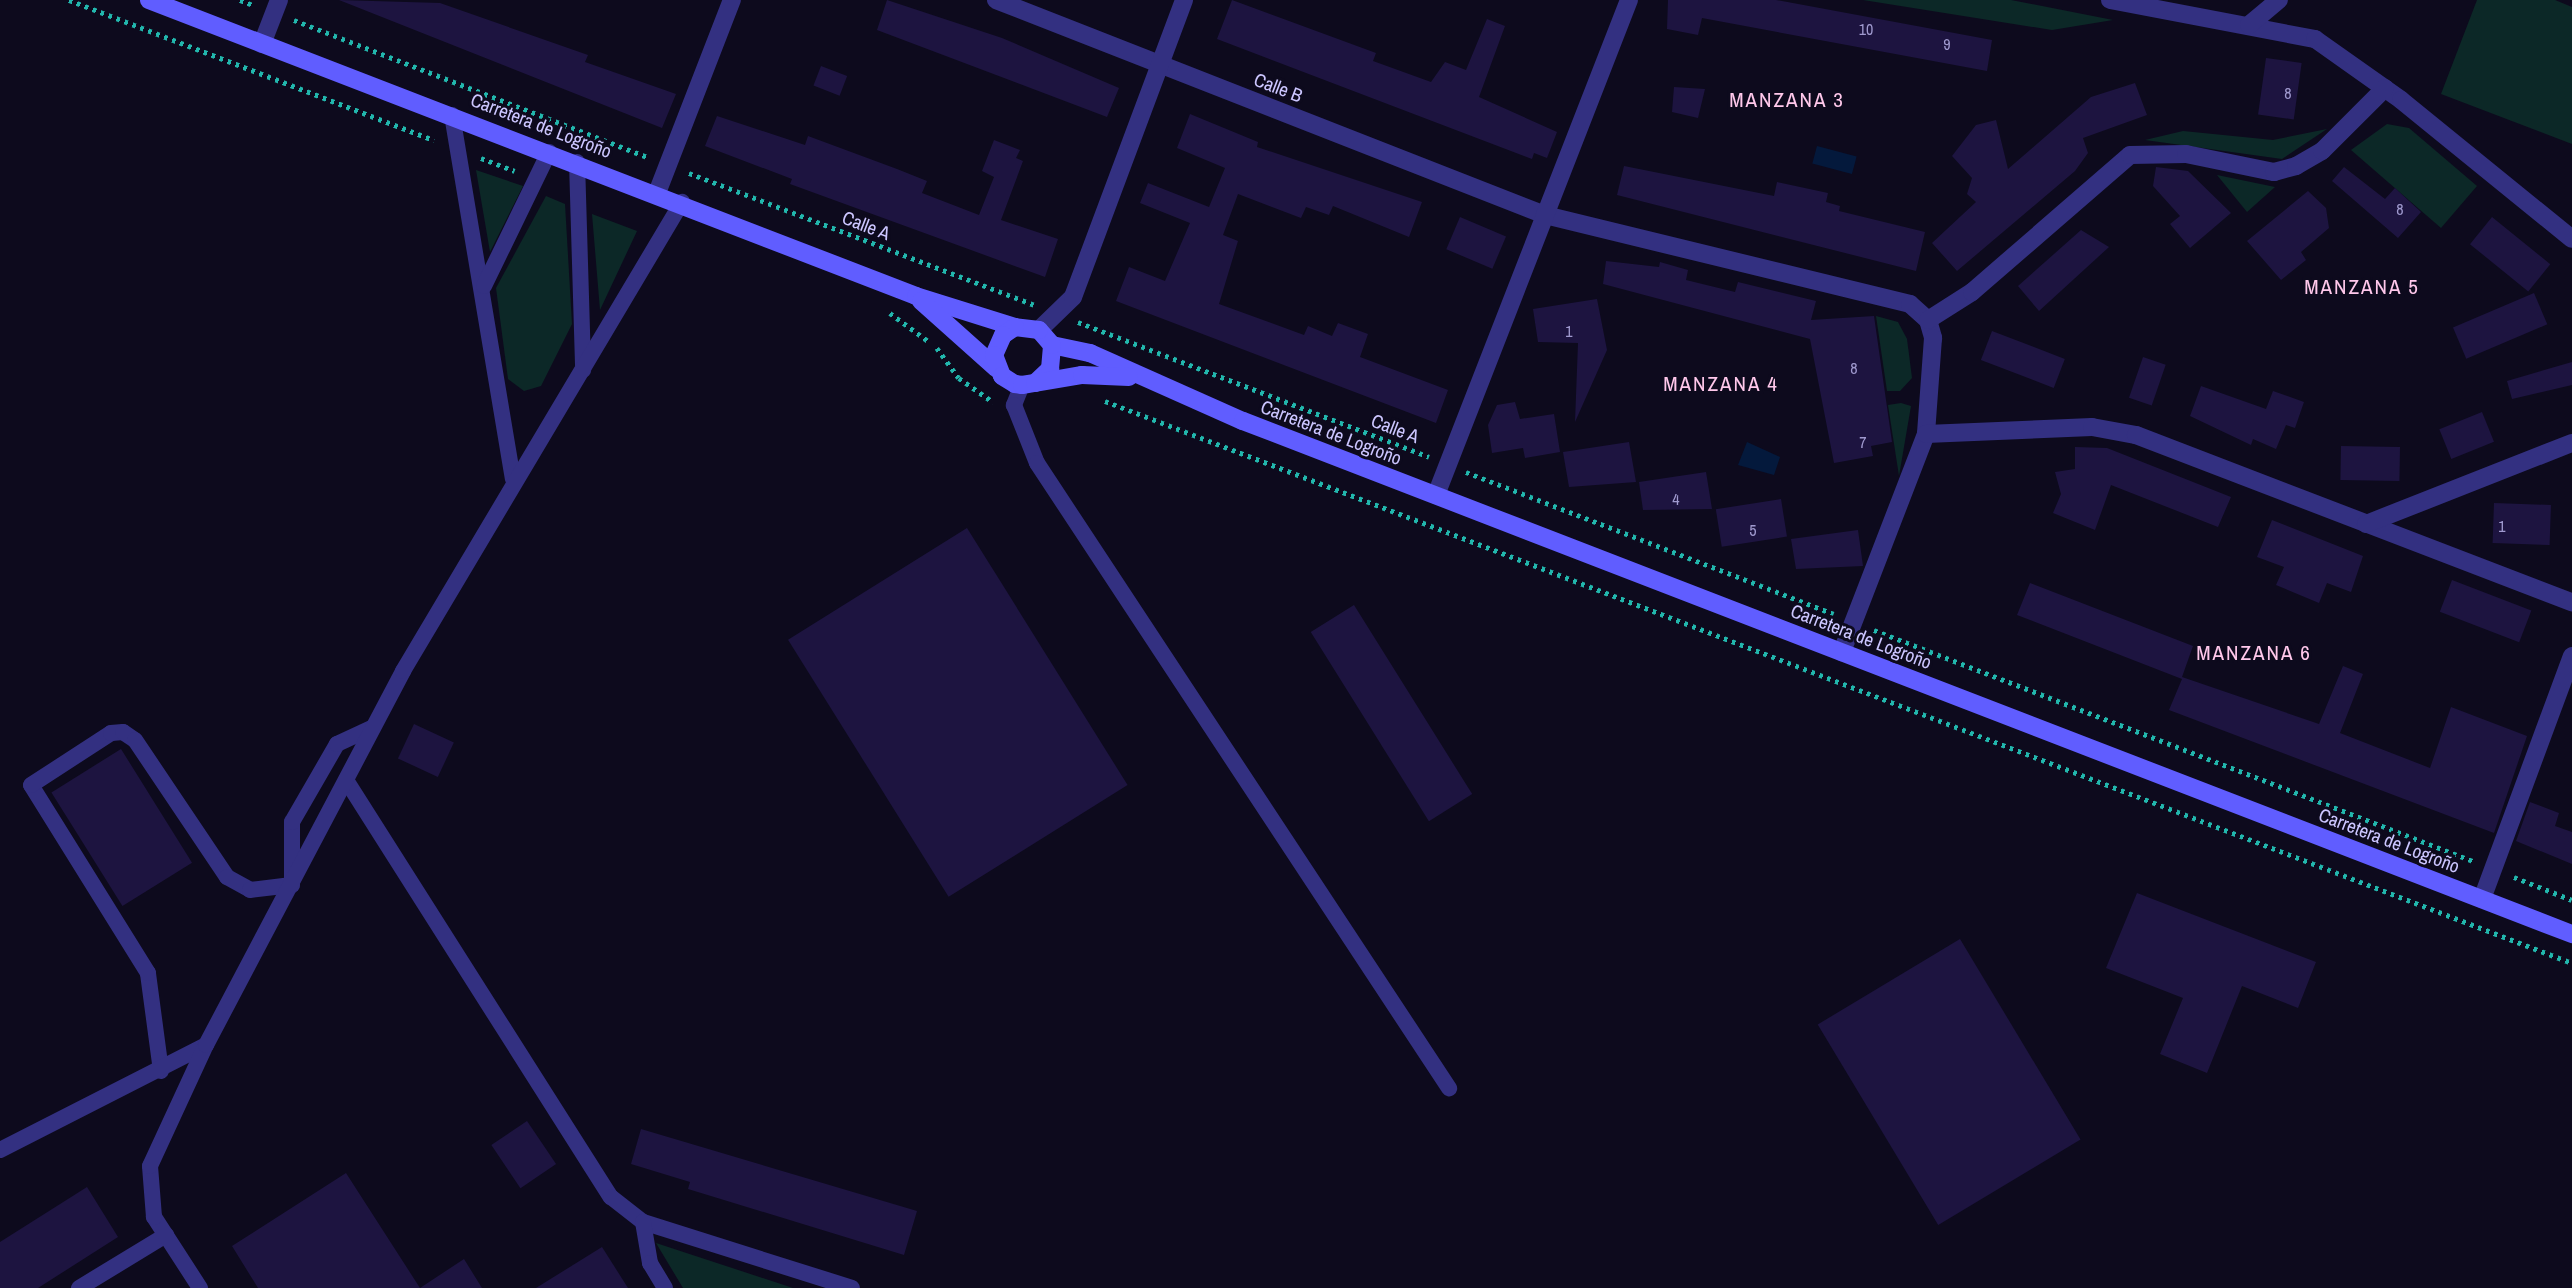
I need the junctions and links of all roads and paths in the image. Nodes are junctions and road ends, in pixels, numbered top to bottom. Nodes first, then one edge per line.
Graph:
1 (149, 0) edge
2 (732, 0) edge
3 (996, 0) edge
4 (1184, 0) edge
5 (1629, 0) edge
6 (2110, 0) edge
7 (2278, 0) edge
8 (277, 6) edge
9 (2249, 25) junction
10 (262, 44) junction
11 (1160, 64) junction
12 (2385, 88) junction
13 (452, 115) junction
14 (549, 152) junction
15 (577, 162) junction
16 (668, 165) junction
17 (657, 193) junction
18 (682, 202) junction
19 (1545, 215) junction
20 (2572, 239) edge
21 (484, 286) junction
22 (916, 296) junction
23 (1056, 313) junction
24 (1928, 320) junction
25 (1015, 327) junction
26 (1039, 330) junction
27 (1052, 345) junction
28 (996, 368) junction
29 (583, 374) junction
30 (1135, 377) junction
31 (1029, 384) junction
32 (1093, 396) dead end
33 (1926, 434) junction
34 (2572, 443) edge
35 (1447, 464) junction
36 (513, 478) junction
37 (1436, 495) junction
38 (2366, 524) junction
39 (2572, 602) edge
40 (1855, 622) junction
41 (1842, 652) junction
42 (2572, 656) edge
43 (372, 728) junction
44 (346, 780) junction
45 (2493, 869) junction
46 (292, 885) junction
47 (2482, 900) junction
48 (2572, 900) edge
49 (2572, 934) edge
50 (2572, 963) edge
51 (206, 1045) junction
52 (161, 1071) junction
53 (1449, 1088) dead end
54 (0, 1150) edge
55 (643, 1222) junction
56 (166, 1235) junction
57 (79, 1288) edge
58 (200, 1288) edge
59 (665, 1288) edge
60 (852, 1288) edge

1 - 10 main road, Carretera de Logroño
2 - 16 street
3 - 11 street, Calle B
4 - 11 street
5 - 19 street
6 - 9 street
7 - 9 street
8 - 10 street
8 - 16 path, Calle A
9 - 12 street
10 - 13 main road, Carretera de Logroño
11 - 19 street, Calle B
11 - 23 street
12 - 20 street
12 - 24 street
13 - 14 main road, Carretera de Logroño
13 - 21 lane
14 - 15 main road, Carretera de Logroño
14 - 21 lane
15 - 17 main road, Carretera de Logroño
15 - 29 lane
16 - 17 street
16 - 23 path, Calle A
17 - 18 main road, Carretera de Logroño
18 - 22 main road, Carretera de Logroño
18 - 29 lane
19 - 24 street, Calle B
19 - 35 street
21 - 36 lane
22 - 25 main road, Carretera de Logroño
22 - 28 main road, Carretera de Logroño
23 - 26 street
23 - 35 path, Calle A
24 - 33 street
25 - 26 main road
25 - 28 main road
26 - 27 main road
27 - 30 main road, Carretera de Logroño
27 - 31 main road
28 - 31 main road
29 - 36 lane
30 - 31 main road, Carretera de Logroño
30 - 37 main road, Carretera de Logroño
31 - 53 lane
32 - 50 path
33 - 38 street
33 - 40 street
34 - 38 street
35 - 37 street
35 - 40 path, Calle A
36 - 43 lane
37 - 41 main road, Carretera de Logroño
38 - 39 street
40 - 41 street
40 - 45 path, Calle A
41 - 47 main road, Carretera de Logroño
42 - 45 street
43 - 44 lane
43 - 46 lane
44 - 46 lane
44 - 55 lane
45 - 47 street
45 - 48 path, Calle A
46 - 51 lane
46 - 52 lane
47 - 49 main road, Carretera de Logroño
51 - 52 lane
51 - 56 lane
52 - 54 lane
55 - 59 lane
55 - 60 lane
56 - 57 lane
56 - 58 lane

